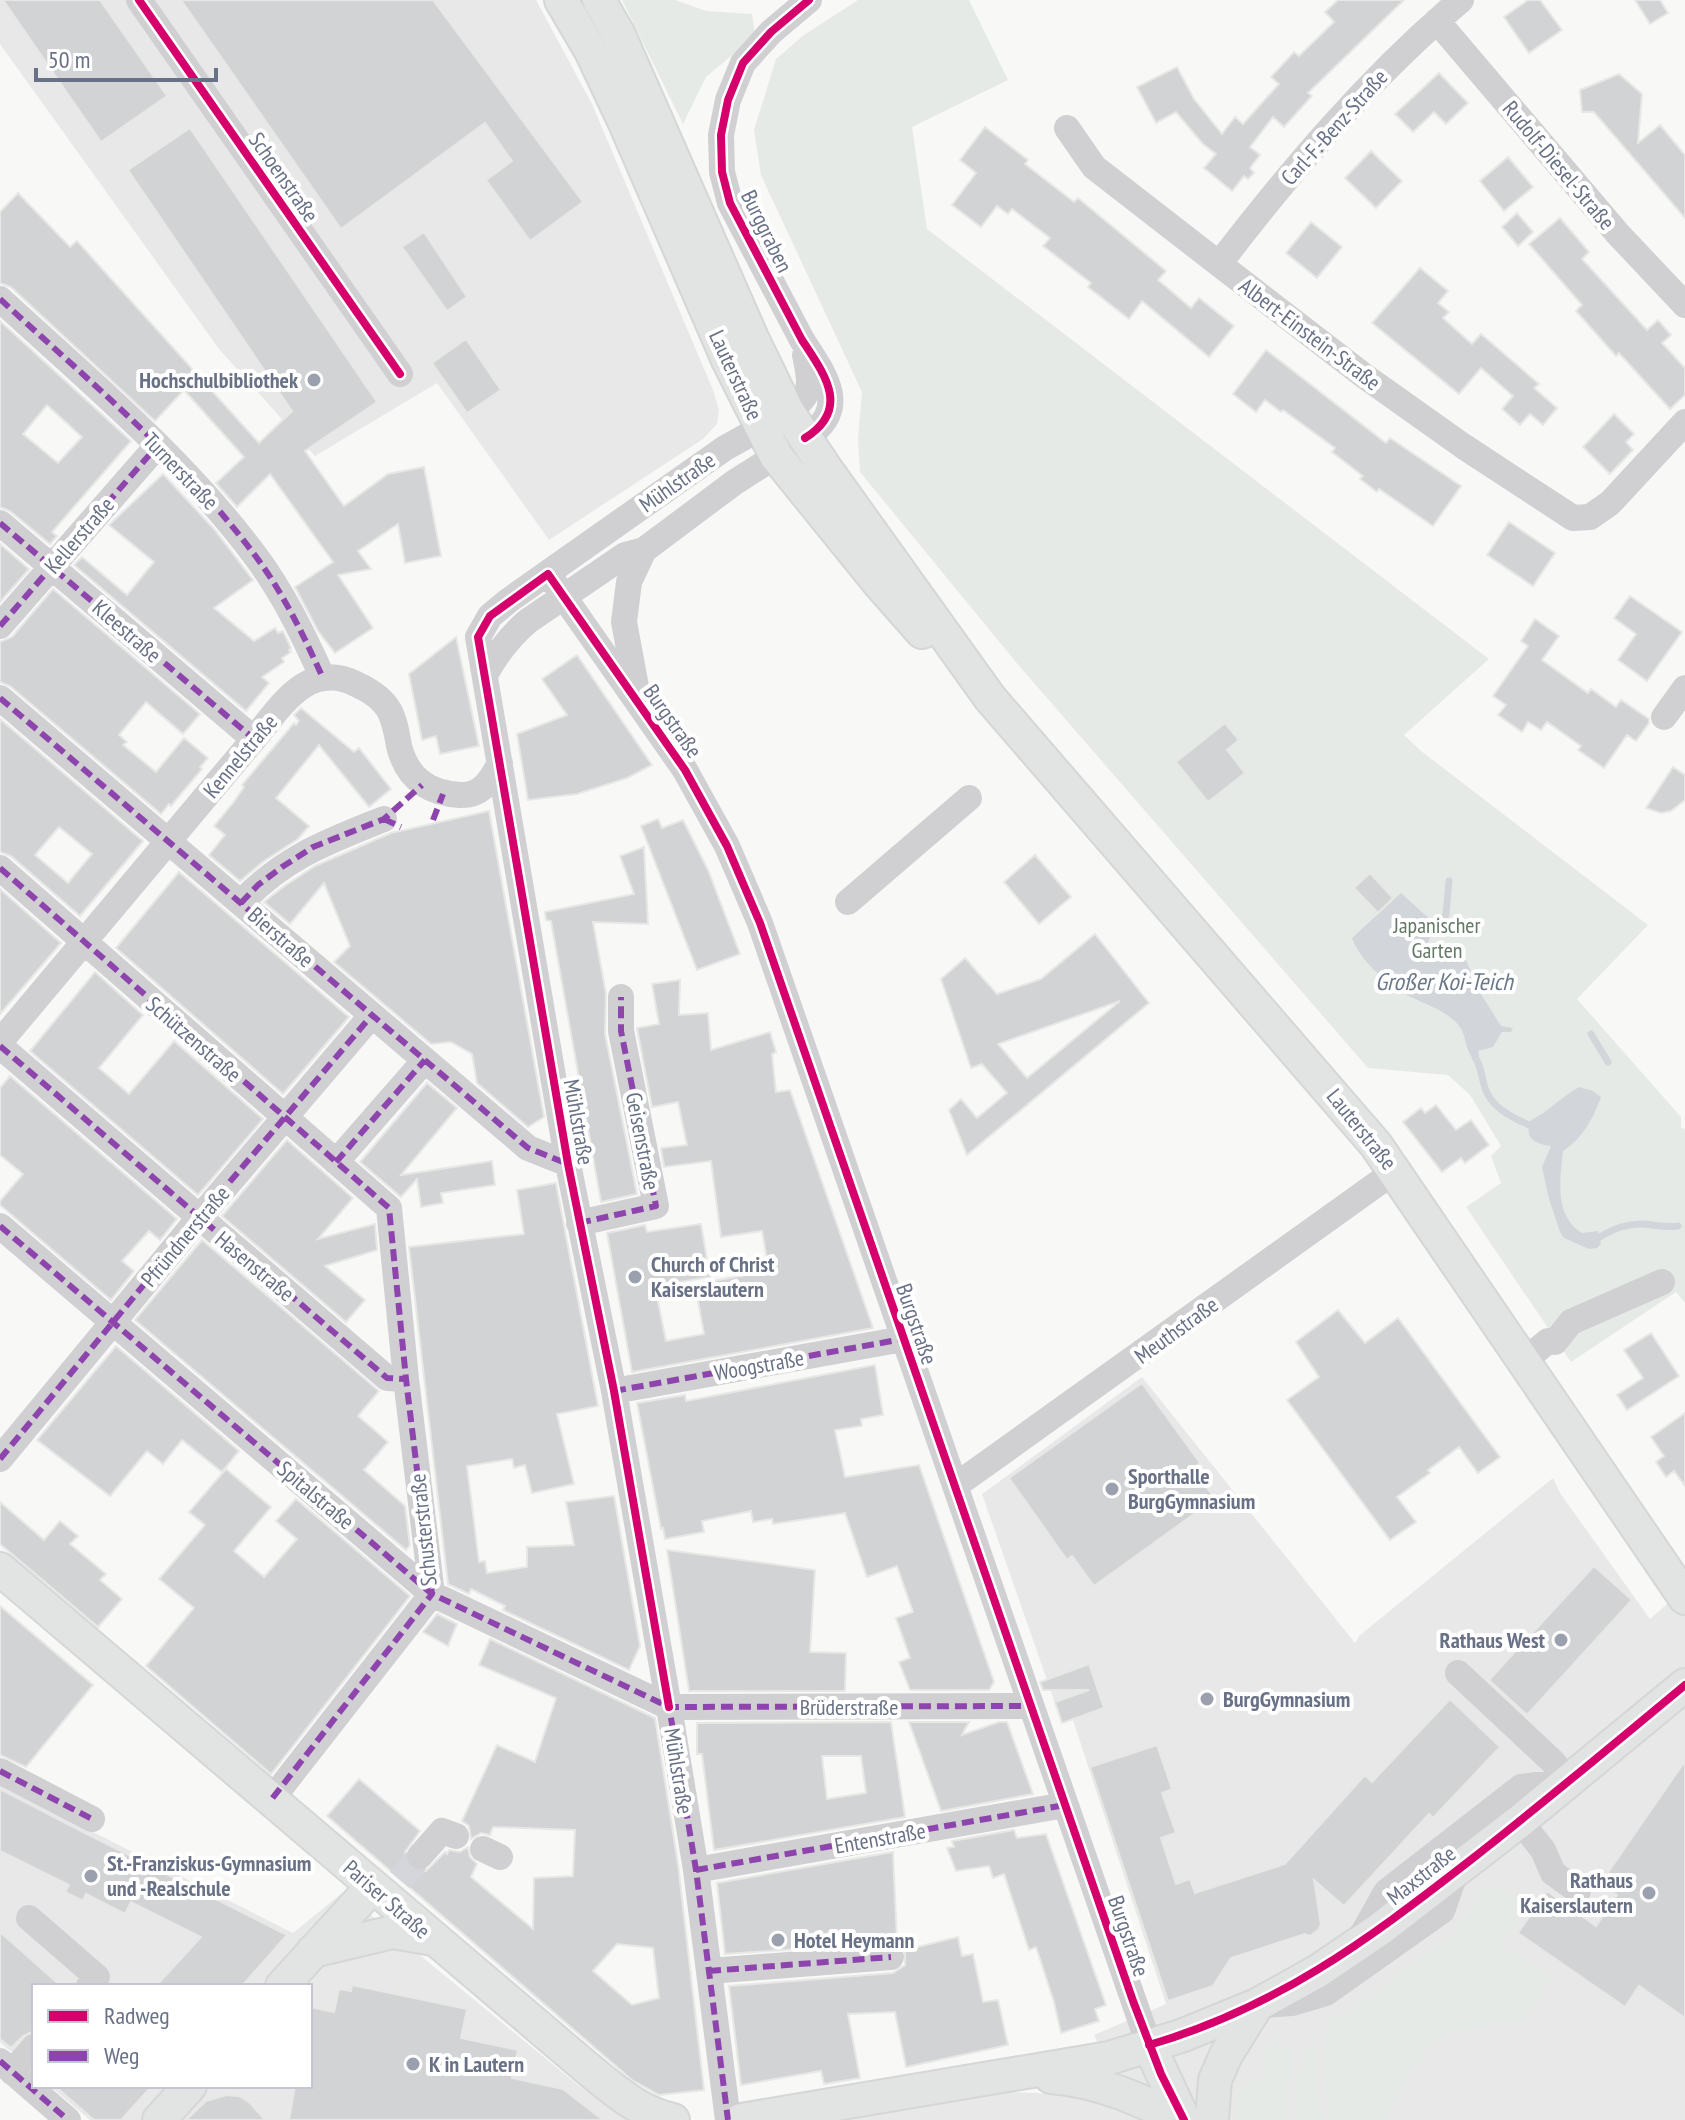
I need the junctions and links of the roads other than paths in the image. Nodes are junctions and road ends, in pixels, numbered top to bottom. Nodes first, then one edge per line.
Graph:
1 (139, 0) edge
2 (561, 0) edge
3 (599, 0) edge
4 (809, 0) edge
5 (1461, 0) edge
6 (1437, 21) junction
7 (1067, 128) dead end
8 (1219, 264) junction
9 (0, 299) edge
10 (1685, 305) edge
11 (400, 374) dead end
12 (1683, 428) edge
13 (782, 433) junction
14 (158, 445) junction
15 (0, 523) edge
16 (644, 550) junction
17 (52, 566) junction
18 (548, 574) junction
19 (565, 598) junction
20 (0, 626) edge
21 (485, 675) junction
22 (322, 676) junction
23 (1685, 688) edge
24 (0, 698) edge
25 (641, 707) junction
26 (1664, 717) dead end
27 (254, 739) junction
28 (500, 763) junction
29 (969, 798) dead end
30 (384, 819) dead end
31 (170, 841) junction
32 (0, 868) edge
33 (848, 902) dead end
34 (241, 903) junction
35 (84, 943) junction
36 (621, 997) dead end
37 (372, 1015) junction
38 (0, 1044) edge
39 (425, 1060) junction
40 (284, 1118) junction
41 (336, 1162) junction
42 (568, 1164) junction
43 (1395, 1171) junction
44 (389, 1208) joint
45 (199, 1218) junction
46 (579, 1223) junction
47 (0, 1226) edge
48 (1662, 1282) dead end
49 (113, 1322) junction
50 (903, 1339) junction
51 (1524, 1361) junction
52 (406, 1379) junction
53 (614, 1391) junction
54 (0, 1459) edge
55 (955, 1486) junction
56 (0, 1569) edge
57 (432, 1594) junction
58 (1685, 1598) edge
59 (1458, 1673) dead end
60 (1685, 1685) edge
61 (1030, 1706) junction
62 (669, 1707) junction
63 (0, 1771) edge
64 (1569, 1781) junction
65 (271, 1800) junction
66 (1065, 1805) junction
67 (92, 1819) dead end
68 (1520, 1821) junction
69 (456, 1836) dead end
70 (420, 1856) tunnel mouth
71 (696, 1870) junction
72 (1456, 1871) junction
73 (386, 1888) junction
74 (1578, 1891) dead end
75 (29, 1918) dead end
76 (433, 1939) junction
77 (1356, 1947) junction
78 (313, 1951) junction
79 (891, 1957) dead end
80 (709, 1971) junction
81 (91, 1984) edge
82 (284, 1984) edge
83 (1257, 2005) junction
84 (1149, 2045) junction
85 (32, 2048) edge
86 (6, 2066) edge
87 (1016, 2075) junction
88 (188, 2088) edge
89 (68, 2120) edge
90 (159, 2120) edge
91 (673, 2120) edge
92 (728, 2120) edge
93 (741, 2120) edge
94 (1182, 2120) edge
95 (1212, 2120) edge

1 - 11 street, Schoenstraße
2 - 13 main road, Lauterstraße
3 - 13 main road, Lauterstraße
4 - 13 street, Burggraben
5 - 6 street, Carl-F.-Benz-Straße
6 - 8 street, Carl-F.-Benz-Straße
6 - 10 street, Rudolf-Diesel-Straße
7 - 8 street, Albert-Einstein-Straße
8 - 12 street, Albert-Einstein-Straße
9 - 14 street, Turnerstraße
13 - 16 street, Mühlstraße
13 - 18 street, Mühlstraße
13 - 43 main road, Lauterstraße
14 - 17 street, Kellerstraße
14 - 22 street, Turnerstraße
15 - 17 street, Kleestraße
16 - 19 street, Mühlstraße
16 - 25 street, Mühlstraße
17 - 20 street, Kellerstraße
17 - 27 street, Kleestraße
18 - 19 street, Burgstraße
18 - 21 street, Mühlstraße
19 - 21 street, Mühlstraße
19 - 25 street, Burgstraße
21 - 28 street, Mühlstraße
22 - 27 street, Kennelstraße
22 - 28 street
23 - 26 street
24 - 31 street, Bierstraße
25 - 50 street, Burgstraße
27 - 31 street, Kennelstraße
28 - 42 street, Mühlstraße
29 - 33 street
30 - 34 street
31 - 34 street, Bierstraße
31 - 35 street, Kennelstraße
32 - 35 street, Schützenstraße
34 - 37 street, Bierstraße
35 - 38 street, Kennelstraße
35 - 40 street, Schützenstraße
36 - 46 street, Geisenstraße
37 - 39 street, Bierstraße
37 - 40 street, Pfründnerstraße
38 - 45 street, Hasenstraße
39 - 41 street
39 - 42 street, Bierstraße
40 - 41 street, Schützenstraße
40 - 45 street, Pfründnerstraße
41 - 44 street, Schützenstraße
42 - 46 street, Mühlstraße
43 - 51 main road, Lauterstraße
43 - 55 street, Meuthstraße
44 - 52 street, Schusterstraße
45 - 49 street, Pfründnerstraße
45 - 52 street, Hasenstraße
46 - 53 street, Mühlstraße
47 - 49 street, Spitalstraße
48 - 51 street
49 - 54 street, Pfründnerstraße
49 - 57 street, Spitalstraße
50 - 53 street, Woogstraße
50 - 55 street, Burgstraße
51 - 58 main road, Lauterstraße
52 - 57 street, Schusterstraße
53 - 62 street, Mühlstraße
55 - 61 street, Burgstraße
56 - 65 main road, Pariser Straße
57 - 62 street, Spitalstraße
57 - 65 street, Schusterstraße
59 - 64 street
60 - 64 main road, Maxstraße
61 - 62 street, Brüderstraße
61 - 66 street, Burgstraße
62 - 71 street, Mühlstraße
63 - 67 street
64 - 68 main road, Maxstraße
64 - 77 street
65 - 73 main road, Pariser Straße
66 - 71 street, Entenstraße
66 - 84 street, Burgstraße
68 - 72 main road, Maxstraße
68 - 74 street
69 - 70 street
71 - 80 street, Mühlstraße
72 - 77 main road, Maxstraße
72 - 83 street
73 - 76 main road, Pariser Straße
73 - 78 main road
75 - 81 street
76 - 78 main road
76 - 91 main road, Pariser Straße
77 - 83 main road, Maxstraße
78 - 82 main road
79 - 80 street
80 - 92 street, Mühlstraße
83 - 84 main road, Maxstraße
83 - 95 main road
84 - 87 main road, Maxstraße
84 - 94 main road, Burgstraße
85 - 86 street
86 - 89 street
87 - 93 main road, Maxstraße
87 - 94 main road
88 - 90 main road

